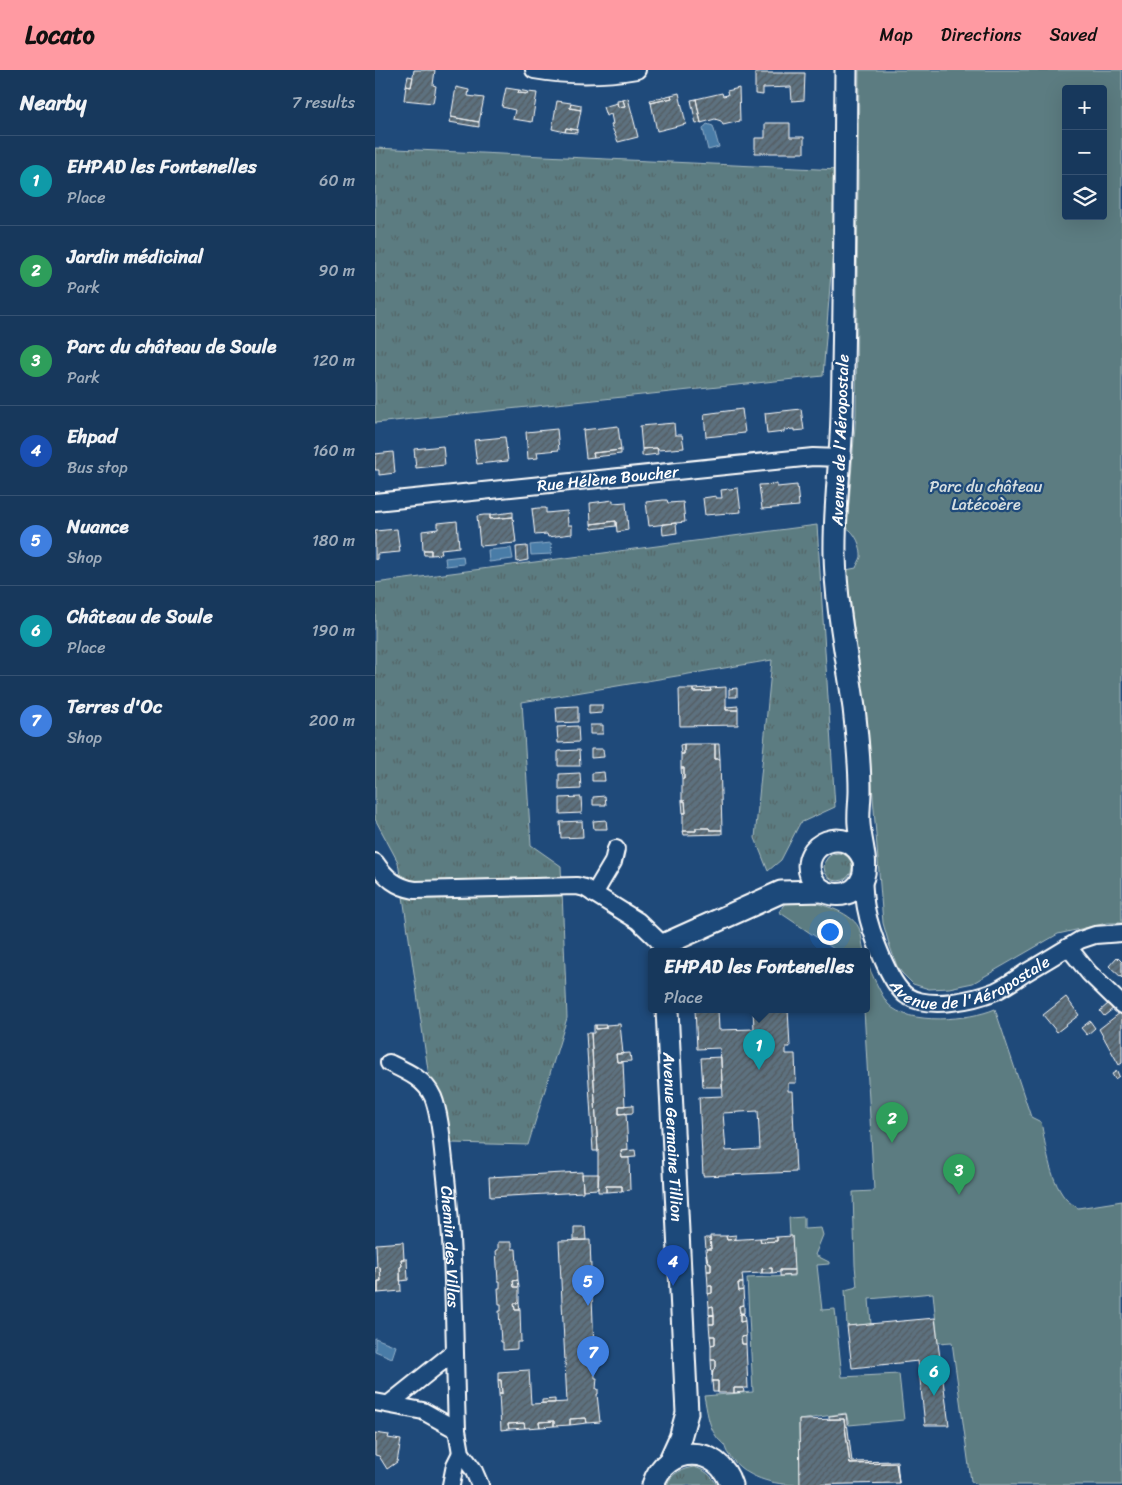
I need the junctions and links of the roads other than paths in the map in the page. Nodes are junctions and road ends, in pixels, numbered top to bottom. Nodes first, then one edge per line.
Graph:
1 (535, 70) edge
2 (637, 70) edge
3 (845, 70) edge
4 (840, 458) junction
5 (375, 502) edge
6 (859, 809) junction
7 (829, 840) junction
8 (617, 849) dead end
9 (810, 862) junction
10 (377, 868) edge
11 (863, 868) junction
12 (823, 891) junction
13 (781, 892) junction
14 (595, 894) junction
15 (1122, 933) edge
16 (1068, 947) junction
17 (663, 948) edge
18 (1122, 1005) edge
19 (667, 1013) edge
20 (389, 1063) dead end
21 (454, 1352) junction
22 (382, 1403) edge
23 (687, 1413) junction
24 (457, 1430) junction
25 (461, 1453) junction
26 (710, 1458) junction
27 (660, 1473) edge
28 (734, 1483) edge
29 (451, 1485) edge
30 (480, 1485) edge
31 (637, 1485) edge

1 - 2 street
3 - 4 street, Avenue de l'Aéropostale
4 - 5 street, Rue Hélène Boucher
4 - 6 street, Avenue de l'Aéropostale
6 - 7 street
6 - 11 street, Avenue de l'Aéropostale
7 - 9 street
7 - 11 street
8 - 14 street
9 - 12 street
9 - 13 street
10 - 14 street
11 - 12 street
11 - 16 street, Avenue de l'Aéropostale
12 - 13 street
13 - 17 street
14 - 17 street
15 - 16 street, Avenue de l'Aéropostale
16 - 18 street
19 - 23 street, Avenue Germaine Tillion
20 - 21 street, Chemin des Villas
21 - 22 street
21 - 24 street, Chemin des Villas
22 - 24 street
23 - 26 street, Avenue Germaine Tillion
23 - 27 street, Avenue Germaine Tillion
24 - 25 street, Chemin des Villas
25 - 29 street, Chemin des Villas
25 - 30 street, Chemin des Villas
26 - 27 street
26 - 28 street, Avenue Germaine Tillion
27 - 31 street

